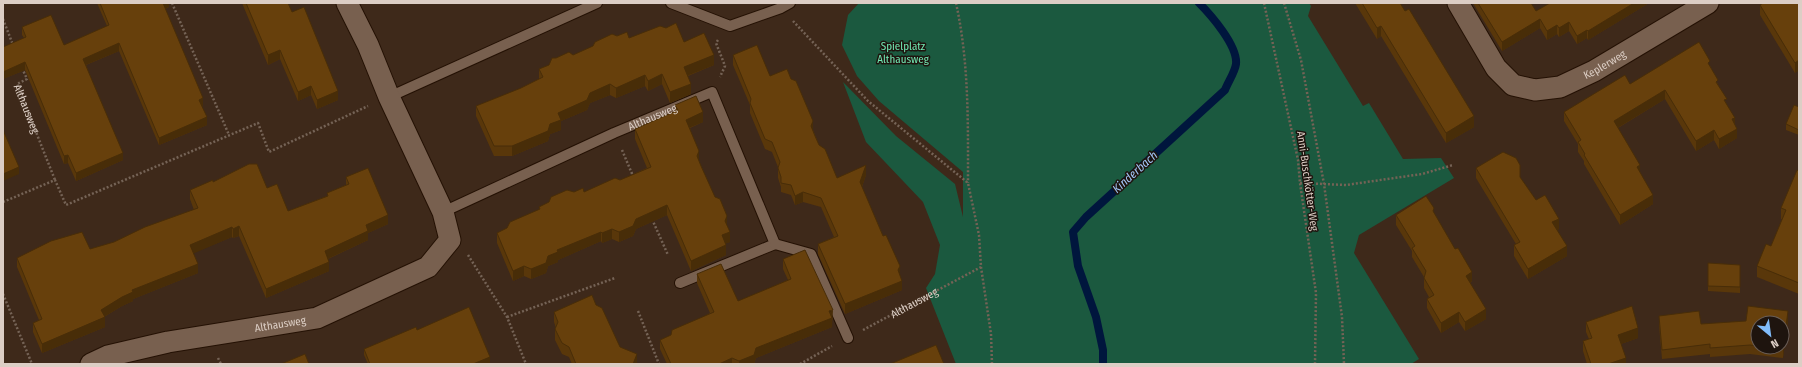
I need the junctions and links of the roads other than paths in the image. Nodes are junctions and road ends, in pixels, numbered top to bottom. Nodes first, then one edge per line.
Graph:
1 (347, 3) edge
2 (597, 3) edge
3 (671, 3) edge
4 (790, 3) edge
5 (1458, 3) edge
6 (1708, 3) edge
7 (388, 97) junction
8 (443, 212) junction
9 (775, 244) junction
10 (680, 283) dead end
11 (848, 338) road end
12 (92, 364) edge

1 - 7 street
2 - 7 lane
3 - 4 lane
5 - 6 street, Keplerweg
7 - 8 street
8 - 9 lane, Althausweg
8 - 12 street, Althausweg
9 - 10 lane
9 - 11 lane

